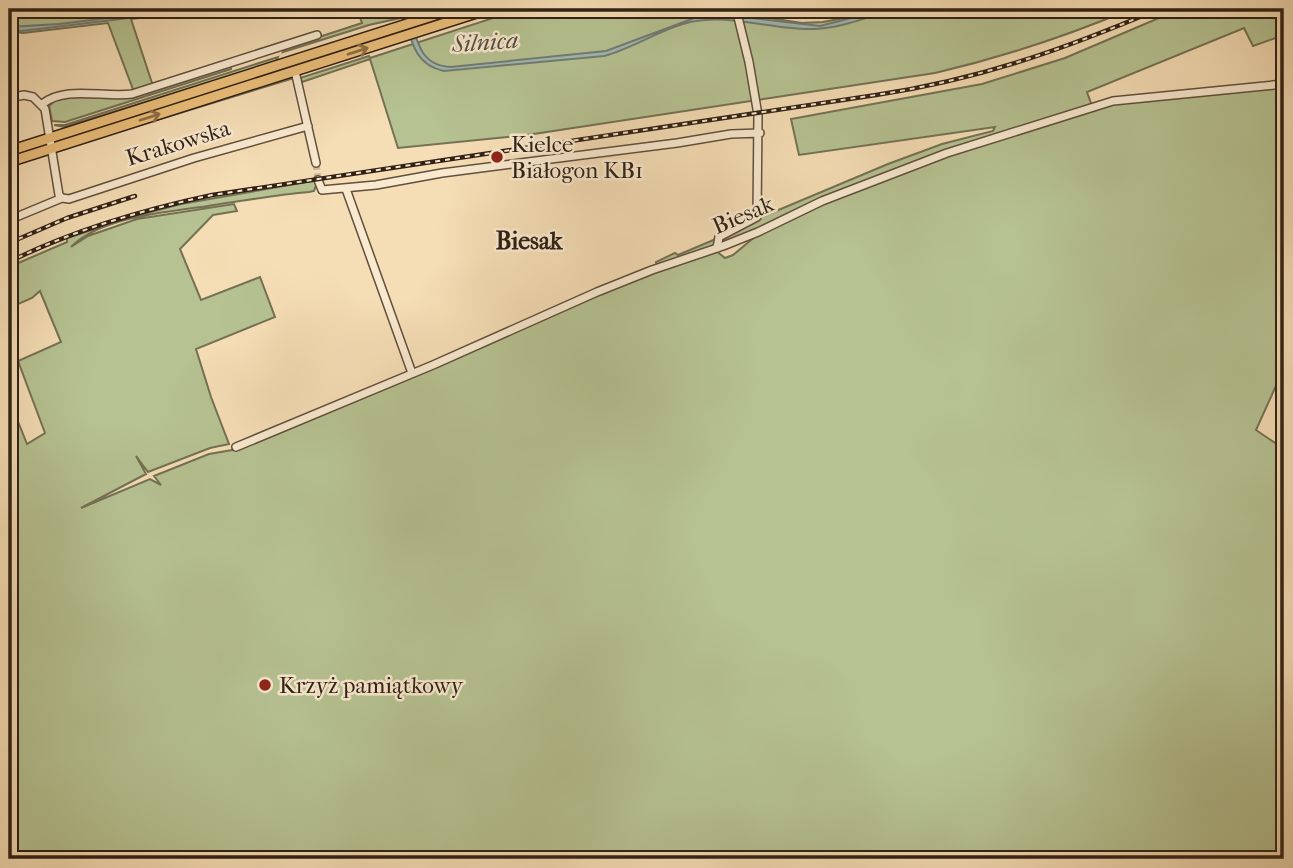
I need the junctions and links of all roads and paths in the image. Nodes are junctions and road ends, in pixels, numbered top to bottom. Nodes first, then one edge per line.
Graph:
1 (454, 9) edge
2 (489, 9) edge
3 (738, 16) edge
4 (317, 35) dead end
5 (278, 47) junction
6 (284, 63) junction
7 (295, 71) junction
8 (1284, 84) edge
9 (9, 98) edge
10 (42, 104) junction
11 (308, 126) junction
12 (760, 133) junction
13 (51, 137) junction
14 (52, 148) junction
15 (9, 151) edge
16 (9, 162) edge
17 (316, 163) tunnel mouth
18 (318, 180) dead end
19 (346, 189) junction
20 (62, 198) junction
21 (9, 220) edge
22 (717, 248) junction
23 (412, 373) junction
24 (236, 447) dead end

1 - 6 main road, Krakowska
7 -> 2 main road, Krakowska
3 - 12 street
4 - 5 street
5 - 6 street
5 - 10 street
6 - 13 main road, Krakowska
7 - 11 street
14 -> 7 main road, Krakowska
8 - 22 street, Biesak
9 - 10 street
10 - 13 street
11 - 17 street
11 - 20 street, Krakowska
12 - 19 street
12 - 22 street
13 - 14 street
13 - 15 main road, Krakowska
14 - 16 main road, Krakowska
14 - 20 street
18 - 19 street
19 - 23 street
20 - 21 street, Krakowska
22 - 23 street, Biesak
23 - 24 street, Biesak

